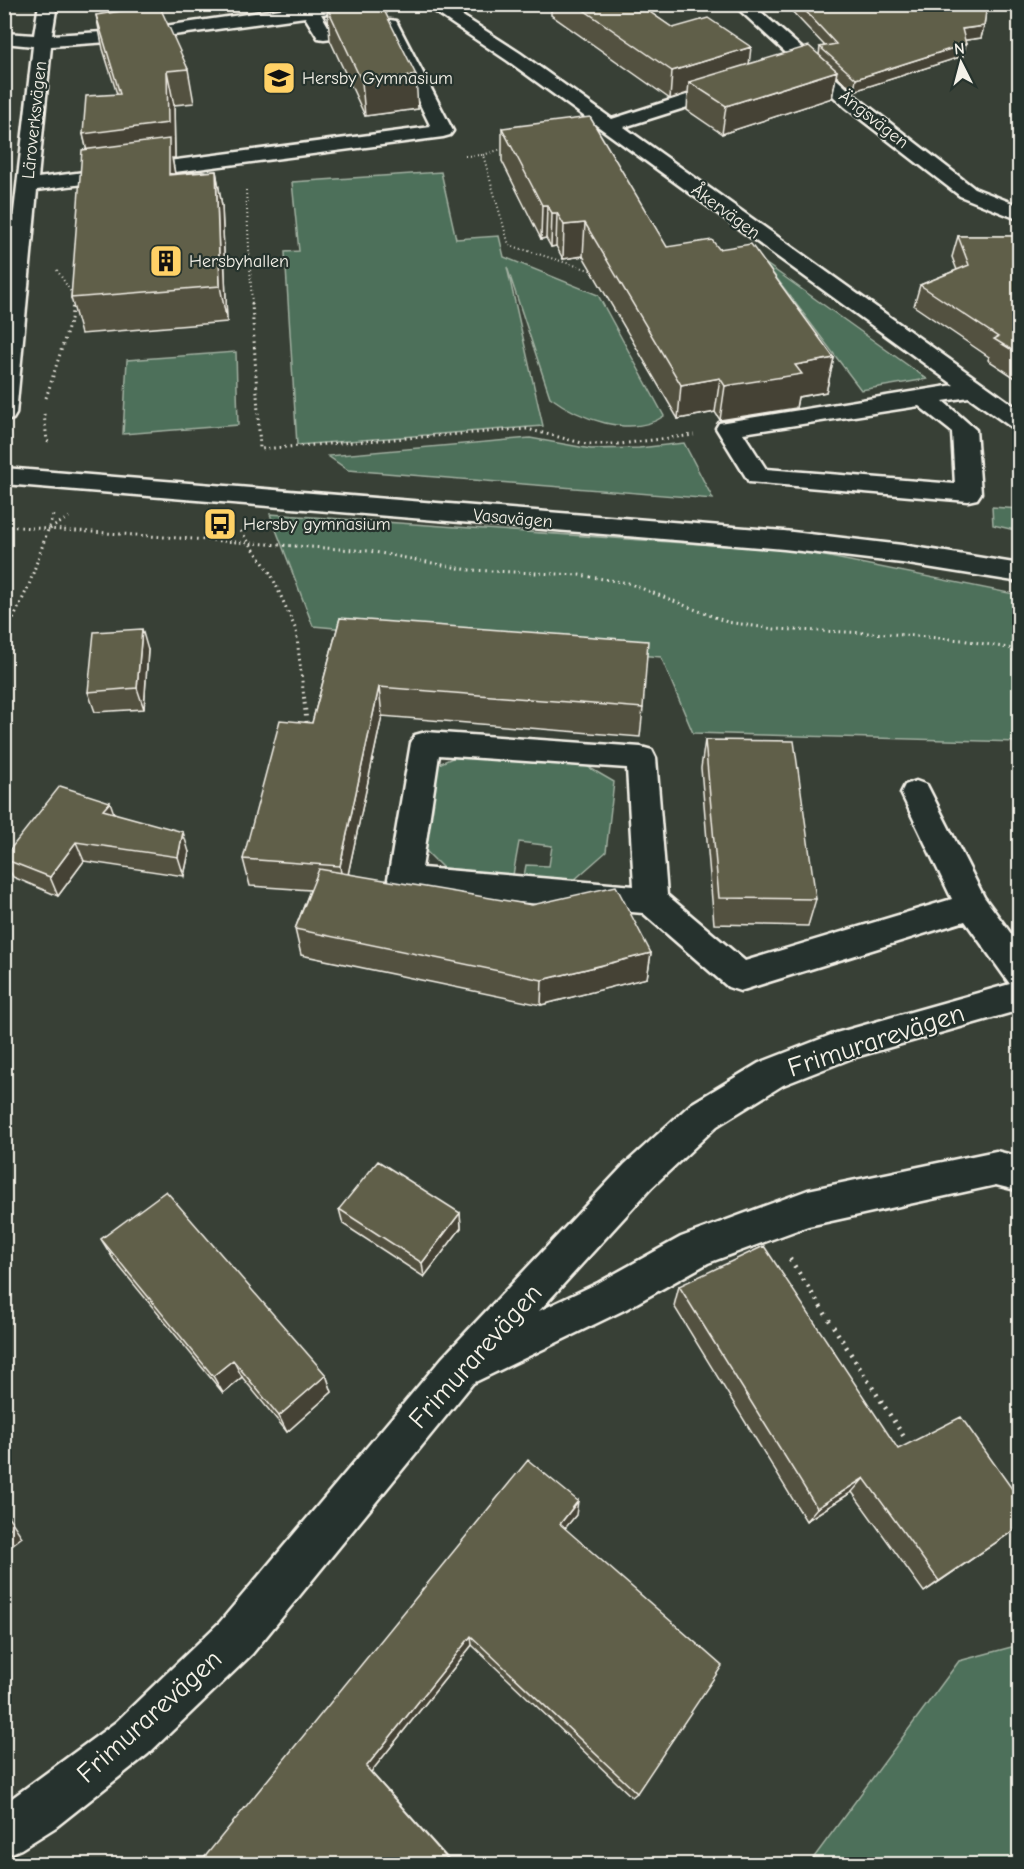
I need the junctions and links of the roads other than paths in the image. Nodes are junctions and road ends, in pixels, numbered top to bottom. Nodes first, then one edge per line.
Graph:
1 (48, 4) edge
2 (357, 4) edge
3 (430, 4) edge
4 (741, 4) edge
5 (309, 11) junction
6 (4, 38) edge
7 (42, 40) junction
8 (807, 64) junction
9 (784, 71) edge
10 (751, 81) edge
11 (608, 126) junction
12 (28, 185) junction
13 (1020, 214) edge
14 (971, 389) junction
15 (924, 398) junction
16 (4, 414) edge
17 (1020, 422) edge
18 (4, 476) edge
19 (1020, 573) edge
20 (916, 794) dead end
21 (651, 901) junction
22 (972, 906) junction
23 (1020, 973) edge
24 (1020, 995) edge
25 (1020, 1174) edge
26 (456, 1372) junction
27 (4, 1832) edge

1 - 7 street, Läroverksvägen
2 - 5 street
3 - 11 street, Åkervägen
4 - 8 street, Ängsvägen
5 - 7 street
5 - 12 street
6 - 7 street
7 - 12 street, Läroverksvägen
8 - 9 street
8 - 13 street, Ängsvägen
10 - 11 street
11 - 14 street, Åkervägen
12 - 16 street, Läroverksvägen
14 - 15 street
14 - 17 street, Åkervägen
15 - 15 street
18 - 19 street, Vasavägen
20 - 22 street
21 - 21 street
21 - 22 street
22 - 23 street
24 - 26 street, Frimurarevägen
25 - 26 street
26 - 27 street, Frimurarevägen

